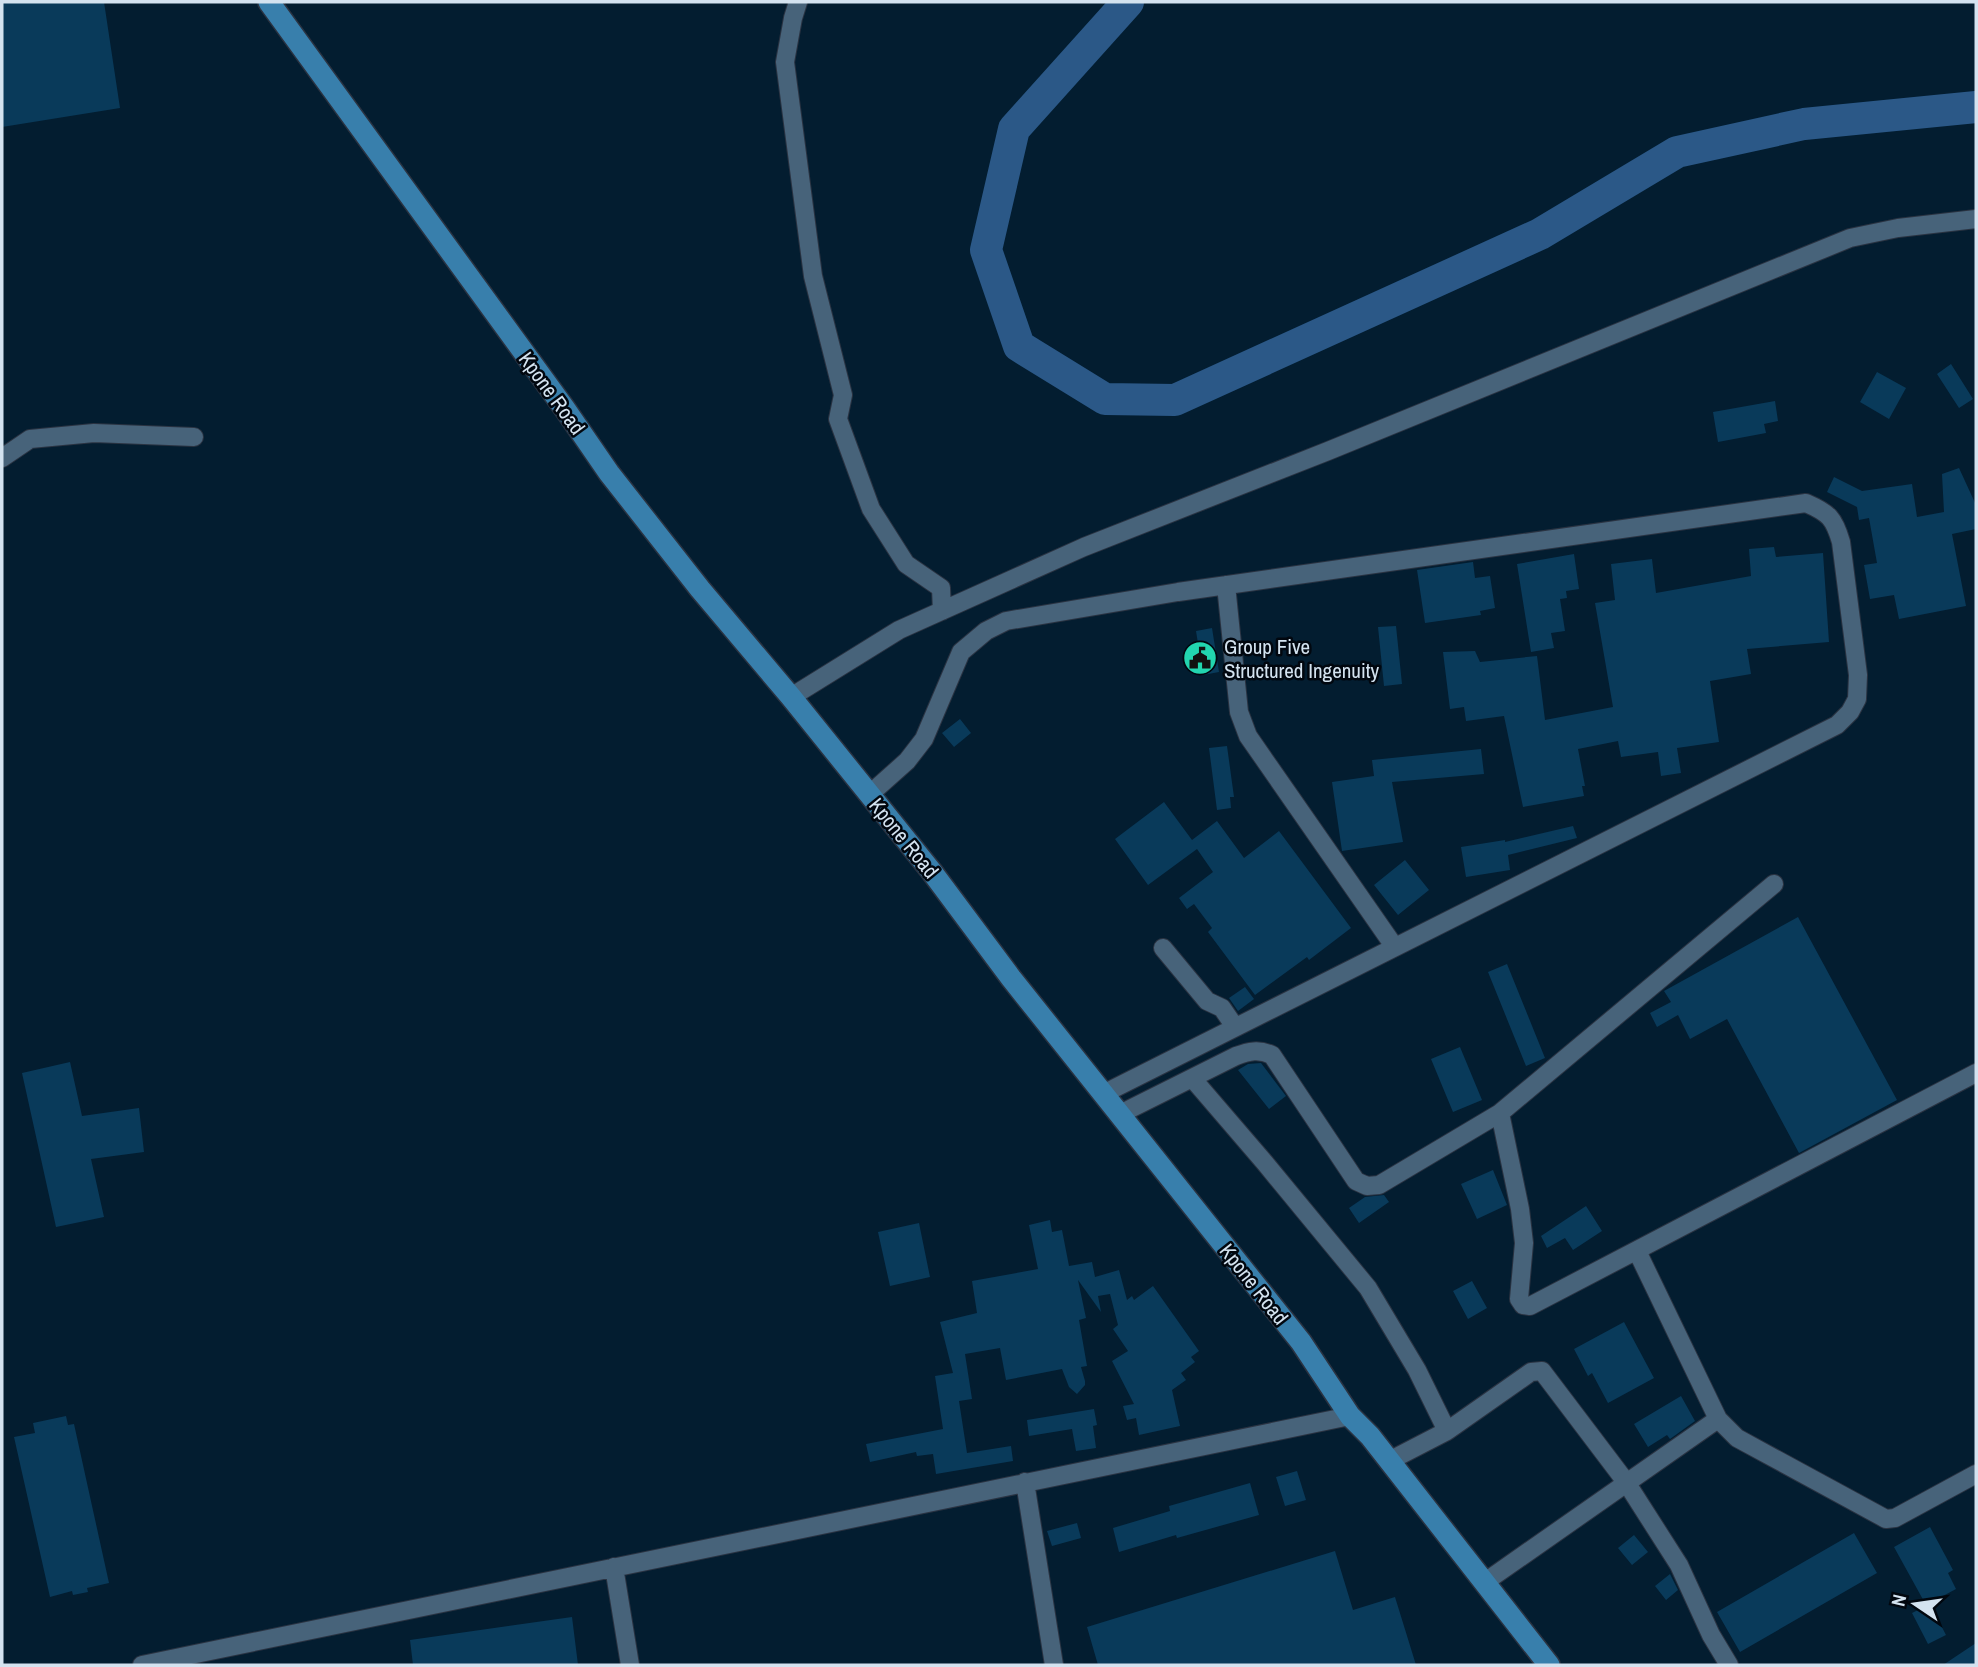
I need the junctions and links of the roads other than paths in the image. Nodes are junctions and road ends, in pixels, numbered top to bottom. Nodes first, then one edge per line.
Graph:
1 (269, 2) edge
2 (799, 2) edge
3 (1976, 219) edge
4 (194, 437) dead end
5 (2, 458) edge
6 (1226, 585) junction
7 (942, 611) junction
8 (791, 697) junction
9 (870, 794) junction
10 (1774, 884) dead end
11 (1394, 946) junction
12 (1163, 948) dead end
13 (1235, 1027) junction
14 (1976, 1073) edge
15 (1192, 1078) junction
16 (1103, 1094) junction
17 (1500, 1113) junction
18 (1120, 1114) junction
19 (1637, 1251) junction
20 (1350, 1416) junction
21 (1718, 1419) junction
22 (1447, 1431) junction
23 (1389, 1461) junction
24 (1976, 1474) edge
25 (1025, 1482) junction
26 (1626, 1482) junction
27 (614, 1567) junction
28 (1485, 1583) junction
29 (142, 1665) edge
30 (630, 1665) edge
31 (1054, 1665) edge
32 (1549, 1665) edge
33 (1729, 1665) edge

1 - 8 main road, Kpone Road
2 - 7 street
3 - 7 street
4 - 5 street
6 - 9 street
6 - 11 street
6 - 11 street
7 - 8 street
8 - 9 main road, Kpone Road
9 - 16 main road, Kpone Road
10 - 17 street
11 - 13 street
12 - 13 street
13 - 16 street
14 - 19 street
15 - 17 street
15 - 18 street
15 - 22 street
16 - 18 main road, Kpone Road
17 - 19 street
18 - 20 main road, Kpone Road
19 - 21 street
20 - 23 main road, Kpone Road
20 - 25 street
21 - 24 street
21 - 26 street
22 - 23 street
22 - 26 street
23 - 28 main road, Kpone Road
25 - 27 street
25 - 31 street
26 - 28 street
26 - 33 street
27 - 29 street
27 - 30 street
28 - 32 main road, Kpone Road

